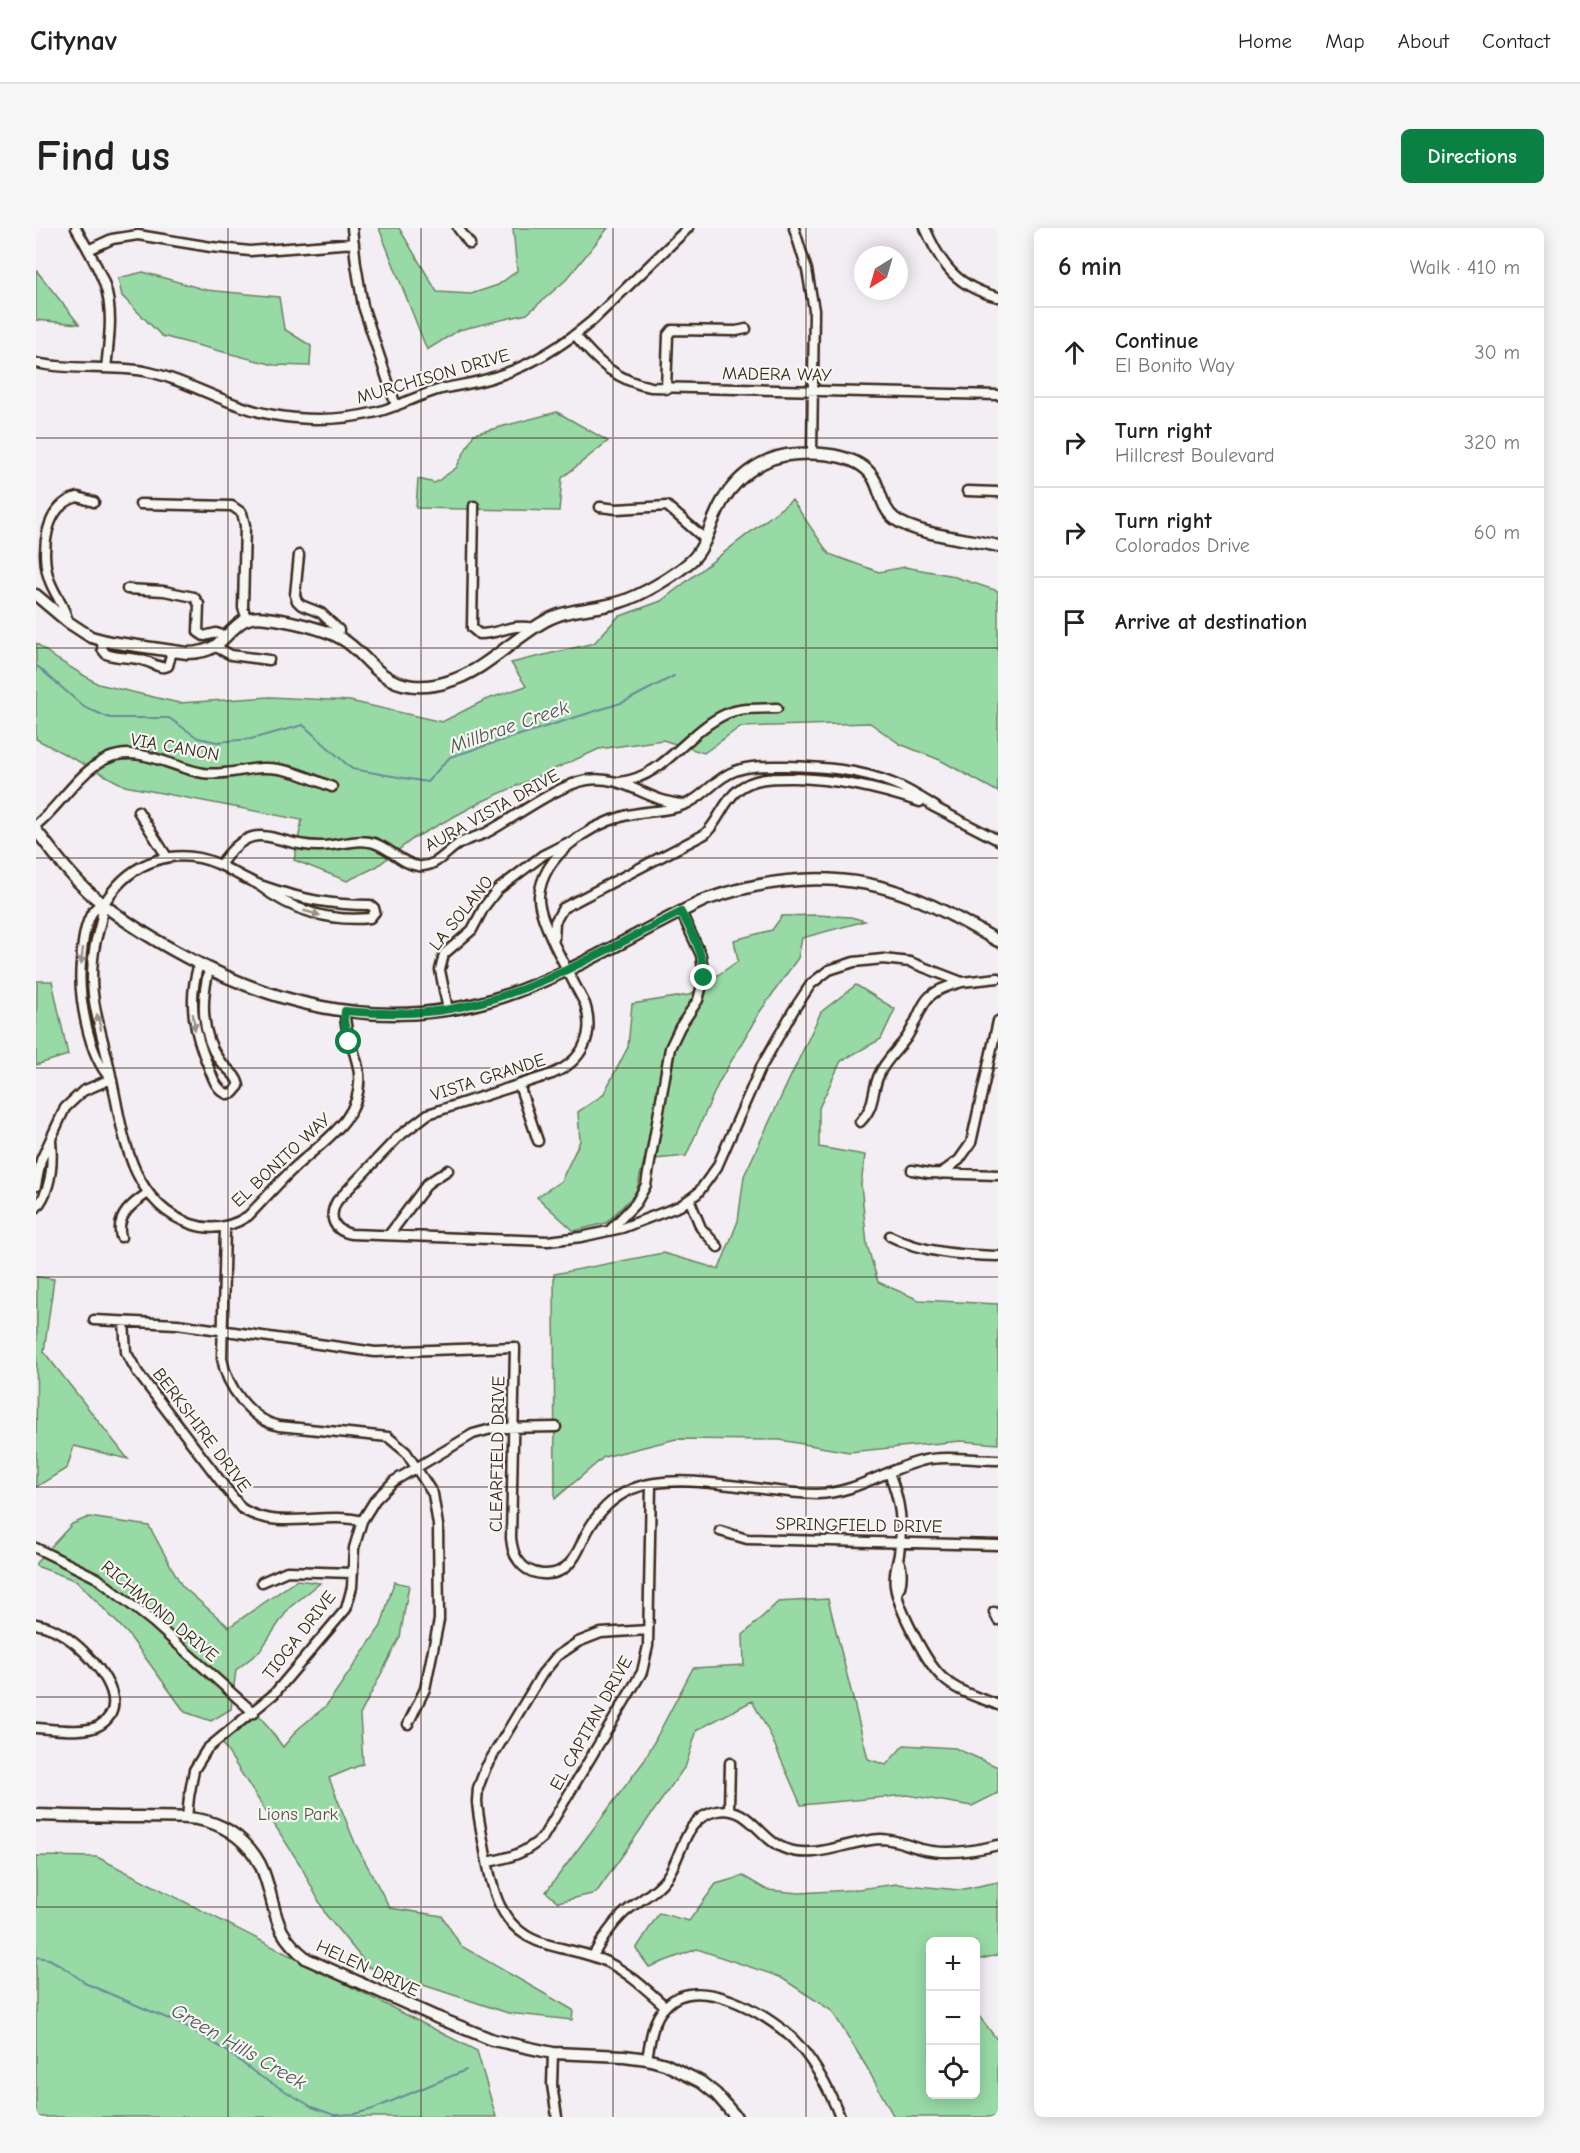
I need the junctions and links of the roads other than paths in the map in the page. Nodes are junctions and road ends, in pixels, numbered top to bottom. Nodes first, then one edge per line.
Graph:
1 (76, 228) edge
2 (352, 228) edge
3 (458, 228) edge
4 (688, 228) edge
5 (794, 228) edge
6 (925, 228) edge
7 (354, 243) junction
8 (470, 244) dead end
9 (88, 250) junction
10 (998, 297) edge
11 (746, 329) dead end
12 (575, 335) junction
13 (36, 363) edge
14 (106, 368) junction
15 (666, 389) junction
16 (813, 391) junction
17 (998, 395) edge
18 (396, 406) junction
19 (812, 453) junction
20 (967, 491) dead end
21 (998, 492) edge
22 (94, 502) dead end
23 (140, 504) dead end
24 (474, 506) dead end
25 (600, 507) dead end
26 (705, 539) junction
27 (998, 546) edge
28 (298, 555) dead end
29 (127, 590) dead end
30 (36, 595) edge
31 (247, 619) junction
32 (68, 622) junction
33 (534, 628) junction
34 (225, 636) junction
35 (338, 637) junction
36 (103, 641) junction
37 (214, 646) junction
38 (172, 651) junction
39 (269, 660) dead end
40 (777, 708) dead end
41 (620, 782) junction
42 (332, 787) dead end
43 (689, 804) junction
44 (936, 807) junction
45 (138, 811) dead end
46 (36, 827) edge
47 (576, 839) junction
48 (998, 840) edge
49 (167, 857) junction
50 (220, 865) junction
51 (260, 886) junction
52 (103, 904) junction
53 (681, 912) junction
54 (998, 941) edge
55 (554, 942) junction
56 (204, 967) junction
57 (567, 969) junction
58 (998, 978) edge
59 (962, 982) junction
60 (447, 1010) junction
61 (345, 1011) junction
62 (998, 1021) edge
63 (111, 1079) junction
64 (519, 1085) junction
65 (860, 1122) dead end
66 (51, 1140) junction
67 (538, 1141) dead end
68 (448, 1170) dead end
69 (912, 1170) dead end
70 (940, 1174) junction
71 (998, 1175) edge
72 (36, 1186) edge
73 (148, 1192) junction
74 (690, 1201) junction
75 (36, 1208) edge
76 (225, 1227) junction
77 (608, 1232) junction
78 (389, 1235) junction
79 (890, 1236) dead end
80 (121, 1237) dead end
81 (718, 1247) dead end
82 (998, 1256) edge
83 (94, 1320) dead end
84 (124, 1322) junction
85 (223, 1330) junction
86 (556, 1427) dead end
87 (514, 1428) junction
88 (998, 1460) edge
89 (417, 1467) junction
90 (889, 1473) junction
91 (651, 1484) junction
92 (362, 1521) junction
93 (720, 1531) dead end
94 (900, 1543) junction
95 (998, 1545) edge
96 (36, 1548) edge
97 (353, 1573) junction
98 (262, 1582) dead end
99 (36, 1624) edge
100 (648, 1630) junction
101 (998, 1705) edge
102 (254, 1713) junction
103 (408, 1724) dead end
104 (36, 1728) edge
105 (730, 1763) dead end
106 (729, 1810) junction
107 (36, 1815) edge
108 (187, 1818) junction
109 (998, 1845) edge
110 (487, 1862) junction
111 (593, 1956) junction
112 (665, 2006) junction
113 (553, 2053) junction
114 (647, 2059) junction
115 (557, 2117) edge
116 (736, 2117) edge
117 (840, 2117) edge

1 - 9 street
2 - 7 street
3 - 8 street
4 - 12 street, MURCHISON DRIVE
5 - 16 street
6 - 10 street
7 - 9 street
7 - 18 street
9 - 14 street
11 - 15 street
12 - 15 street, MADERA WAY
12 - 18 street, MURCHISON DRIVE
13 - 14 street, MURCHISON DRIVE
14 - 18 street, MURCHISON DRIVE
15 - 16 street, MADERA WAY
16 - 17 street, MADERA WAY
16 - 19 street
19 - 26 street
19 - 27 street
20 - 21 street
22 - 32 street
23 - 31 street
24 - 33 street
25 - 26 street
26 - 33 street
28 - 35 street
29 - 34 street
30 - 32 street
31 - 34 street
31 - 35 street
32 - 36 street
33 - 35 street
34 - 37 street
36 - 38 street
36 - 38 street
37 - 38 street
37 - 39 street
40 - 41 street
41 - 43 street
41 - 50 street, AURA VISTA DRIVE
42 - 46 street, VIA CANON
43 - 44 street
43 - 47 street
44 - 48 street
44 - 55 street
45 - 49 street
46 - 52 street
47 - 55 street, VISTA GRANDE
47 - 60 street, LA SOLANO
49 - 50 street
49 - 52 street
50 - 51 street
51 -> 51 street
52 - 56 street
52 - 63 street, EL BONITO WAY
53 - 54 street
53 - 57 street
53 - 77 street
55 - 57 street, VISTA GRANDE
56 -> 56 street
56 - 61 street
57 - 60 street
57 - 64 street, VISTA GRANDE
58 - 59 street, VISTA GRANDE
59 - 65 street
59 - 74 street, VISTA GRANDE
60 - 61 street
61 - 76 street, EL BONITO WAY
62 - 70 street
63 - 66 street
63 - 73 street, EL BONITO WAY
64 - 67 street
64 - 78 street, VISTA GRANDE
66 - 72 street
66 - 75 street
68 - 78 street
69 - 70 street
70 - 71 street
73 - 76 street, EL BONITO WAY
73 - 80 street
74 - 77 street, VISTA GRANDE
74 - 81 street
76 - 85 street
77 - 78 street, VISTA GRANDE
79 - 82 street
83 - 84 street, CLEARFIELD DRIVE
84 - 85 street, CLEARFIELD DRIVE
84 - 92 street, BERKSHIRE DRIVE
85 - 87 street, CLEARFIELD DRIVE
85 - 89 street
86 - 87 street, TIOGA DRIVE
87 - 89 street, TIOGA DRIVE
87 - 91 street, CLEARFIELD DRIVE
88 - 90 street, CLEARFIELD DRIVE
89 - 92 street, TIOGA DRIVE
89 - 103 street
90 - 91 street, CLEARFIELD DRIVE
90 - 94 street
91 - 100 street, EL CAPITAN DRIVE
92 - 97 street, TIOGA DRIVE
93 - 94 street, SPRINGFIELD DRIVE
94 - 95 street, SPRINGFIELD DRIVE
94 - 101 street
96 - 102 street, RICHMOND DRIVE
97 - 98 street
97 - 102 street, TIOGA DRIVE
99 - 104 street
100 - 110 street, EL CAPITAN DRIVE
100 - 110 street
102 - 108 street, TIOGA DRIVE
105 - 106 street
106 - 109 street
106 - 111 street
107 - 108 street, HELEN DRIVE
108 - 113 street, HELEN DRIVE
110 - 111 street
111 - 112 street
112 - 114 street
112 - 117 street
113 - 114 street, HELEN DRIVE
113 - 115 street
114 - 116 street, HELEN DRIVE

